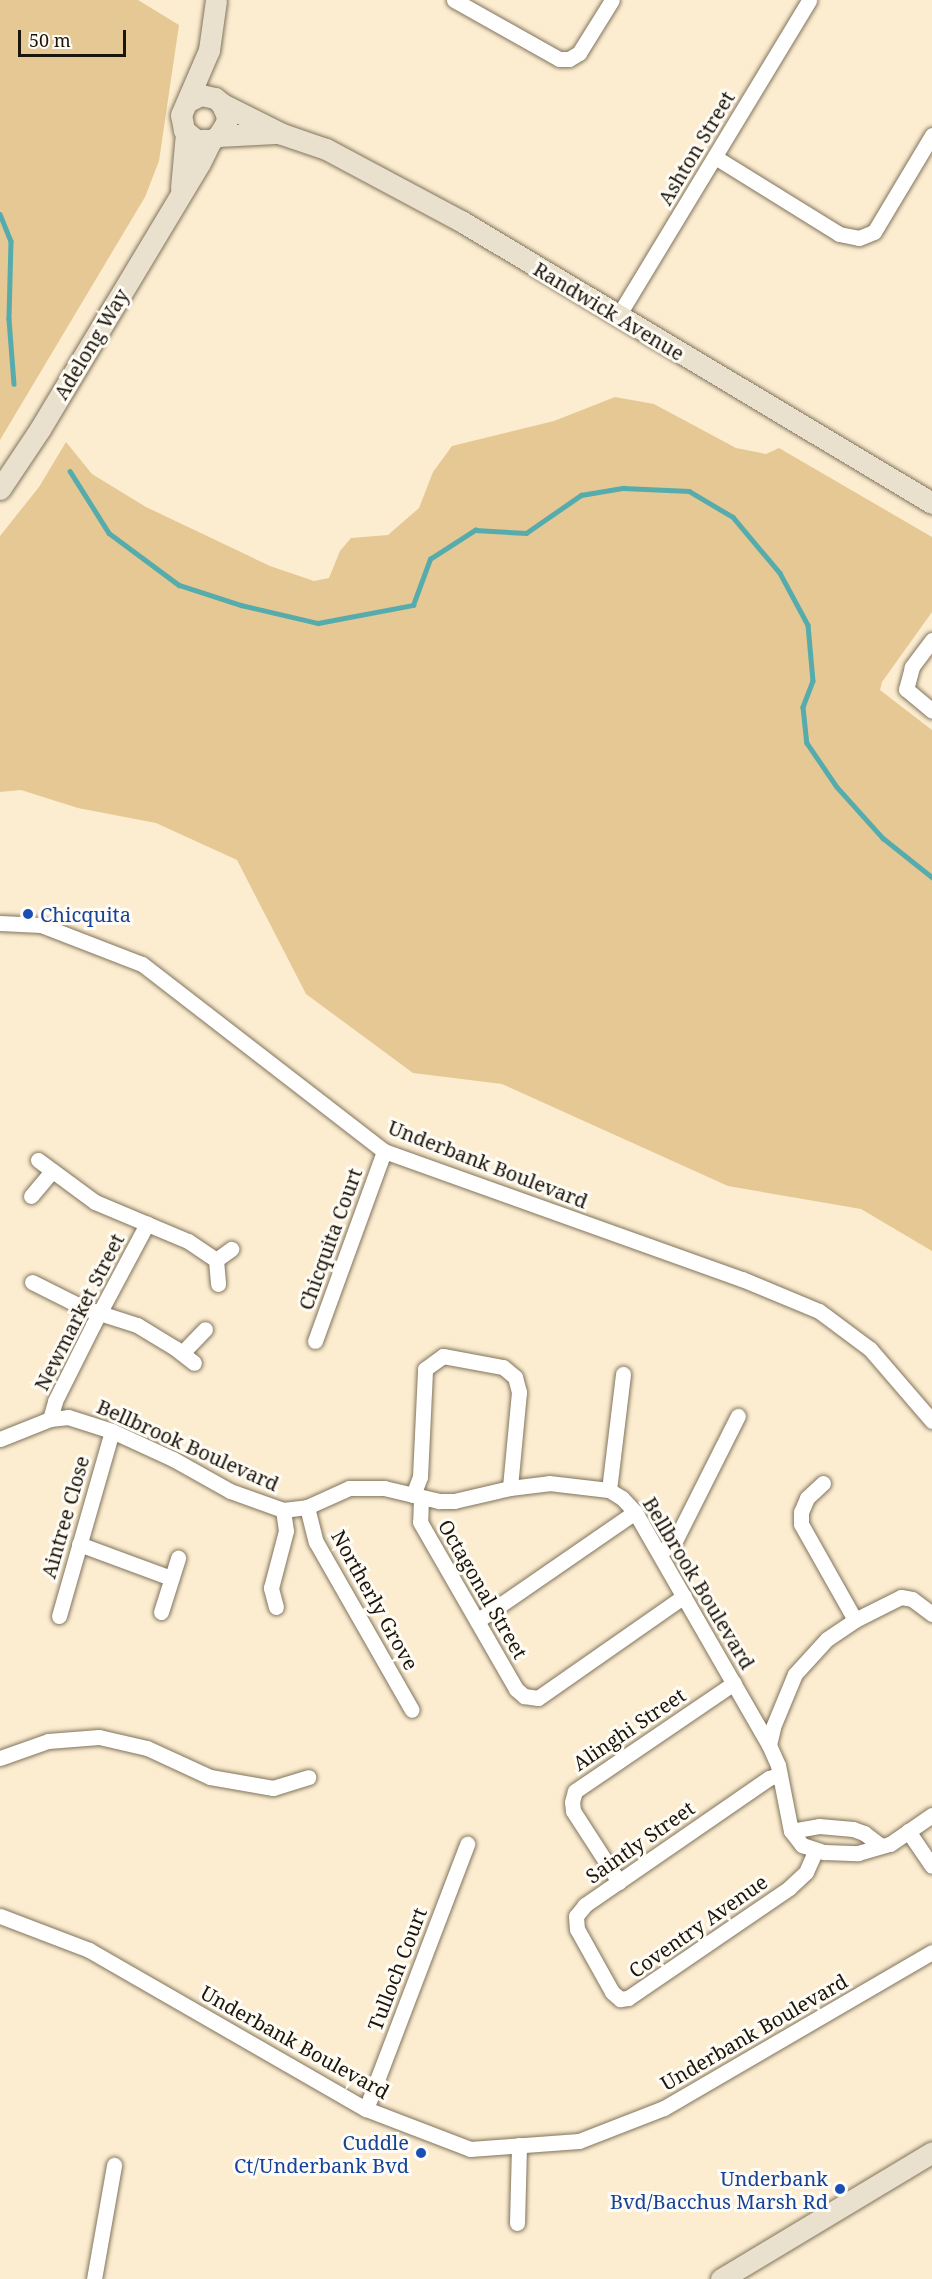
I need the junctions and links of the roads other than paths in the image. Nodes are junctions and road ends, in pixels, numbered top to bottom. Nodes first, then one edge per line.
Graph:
1 (216, 0) edge
2 (454, 0) edge
3 (612, 0) edge
4 (808, 0) edge
5 (209, 50) junction
6 (187, 102) junction
7 (220, 102) junction
8 (186, 133) junction
9 (279, 133) junction
10 (932, 135) edge
11 (214, 138) junction
12 (715, 157) junction
13 (180, 197) junction
14 (618, 316) junction
15 (0, 489) edge
16 (932, 503) edge
17 (932, 640) edge
18 (932, 711) edge
19 (0, 923) edge
20 (384, 1151) junction
21 (38, 1160) dead end
22 (52, 1171) junction
23 (31, 1196) dead end
24 (147, 1224) junction
25 (231, 1249) dead end
26 (216, 1260) junction
27 (32, 1282) dead end
28 (218, 1284) dead end
29 (99, 1314) junction
30 (205, 1329) dead end
31 (315, 1341) dead end
32 (623, 1374) dead end
33 (738, 1416) dead end
34 (50, 1419) junction
35 (932, 1421) edge
36 (112, 1431) junction
37 (2, 1438) edge
38 (0, 1453) edge
39 (823, 1483) dead end
40 (510, 1488) junction
41 (609, 1491) junction
42 (417, 1497) junction
43 (307, 1507) junction
44 (284, 1510) junction
45 (635, 1512) junction
46 (79, 1544) junction
47 (661, 1552) junction
48 (178, 1558) dead end
49 (171, 1578) junction
50 (684, 1596) junction
51 (276, 1607) dead end
52 (161, 1612) dead end
53 (932, 1614) edge
54 (59, 1616) dead end
55 (855, 1620) junction
56 (477, 1621) junction
57 (734, 1683) junction
58 (412, 1710) dead end
59 (769, 1745) junction
60 (0, 1758) edge
61 (779, 1775) junction
62 (308, 1778) dead end
63 (932, 1815) edge
64 (908, 1831) junction
65 (790, 1832) junction
66 (467, 1844) dead end
67 (881, 1846) junction
68 (816, 1850) junction
69 (932, 1866) edge
70 (619, 1882) junction
71 (0, 1916) edge
72 (932, 1952) edge
73 (597, 1969) joint
74 (366, 2109) junction
75 (519, 2145) junction
76 (932, 2152) edge
77 (114, 2165) dead end
78 (517, 2223) dead end
79 (94, 2279) edge
80 (721, 2279) edge

1 - 5 street
2 - 3 street
4 - 12 street, Ashton Street
5 - 6 street
5 - 7 street
6 - 7 street
6 - 8 street
7 - 9 street, Randwick Avenue
7 - 11 street
8 - 11 street
8 - 13 street, Adelong Way
9 - 11 street, Randwick Avenue
9 - 14 street, Randwick Avenue
10 - 12 street
11 - 13 street, Adelong Way
12 - 14 street, Ashton Street
13 - 15 street, Adelong Way
14 - 16 street, Randwick Avenue
17 - 18 street
19 - 20 street, Underbank Boulevard
20 - 31 street, Chicquita Court
20 - 35 street, Underbank Boulevard
21 - 22 street
22 - 23 street
22 - 24 street
24 - 26 street
24 - 29 street, Newmarket Street
25 - 26 street
26 - 28 street
27 - 29 street
29 - 30 street
29 - 34 street, Newmarket Street
32 - 41 street
33 - 47 street
34 - 36 street, Bellbrook Boulevard
34 - 37 street, Bellbrook Boulevard
36 - 44 street, Bellbrook Boulevard
36 - 46 street, Aintree Close
37 - 38 street
39 - 55 street
40 - 41 street, Bellbrook Boulevard
40 - 42 street, Bellbrook Boulevard
40 - 42 street, Octagonal Street
41 - 45 street, Bellbrook Boulevard
42 - 43 street, Bellbrook Boulevard
42 - 56 street, Octagonal Street
43 - 44 street, Bellbrook Boulevard
43 - 58 street, Northerly Grove
44 - 51 street
45 - 47 street, Bellbrook Boulevard
45 - 56 street
46 - 49 street
46 - 54 street, Aintree Close
47 - 50 street, Bellbrook Boulevard
48 - 49 street
49 - 52 street
50 - 56 street, Octagonal Street
50 - 57 street, Bellbrook Boulevard
53 - 55 street
55 - 59 street
57 - 59 street, Bellbrook Boulevard
57 - 70 street, Alinghi Street
59 - 61 street, Bellbrook Boulevard
60 - 62 street
61 - 65 street, Bellbrook Boulevard
61 - 70 street, Saintly Street
63 - 64 street
64 - 67 street
64 - 69 street
65 - 67 street
65 - 68 street
66 - 74 street, Tulloch Court
67 - 68 street
68 - 73 street, Coventry Avenue
70 - 73 street, Saintly Street
71 - 74 street, Underbank Boulevard
72 - 75 street, Underbank Boulevard
74 - 75 street, Underbank Boulevard
75 - 78 street
76 - 80 street
77 - 79 street

